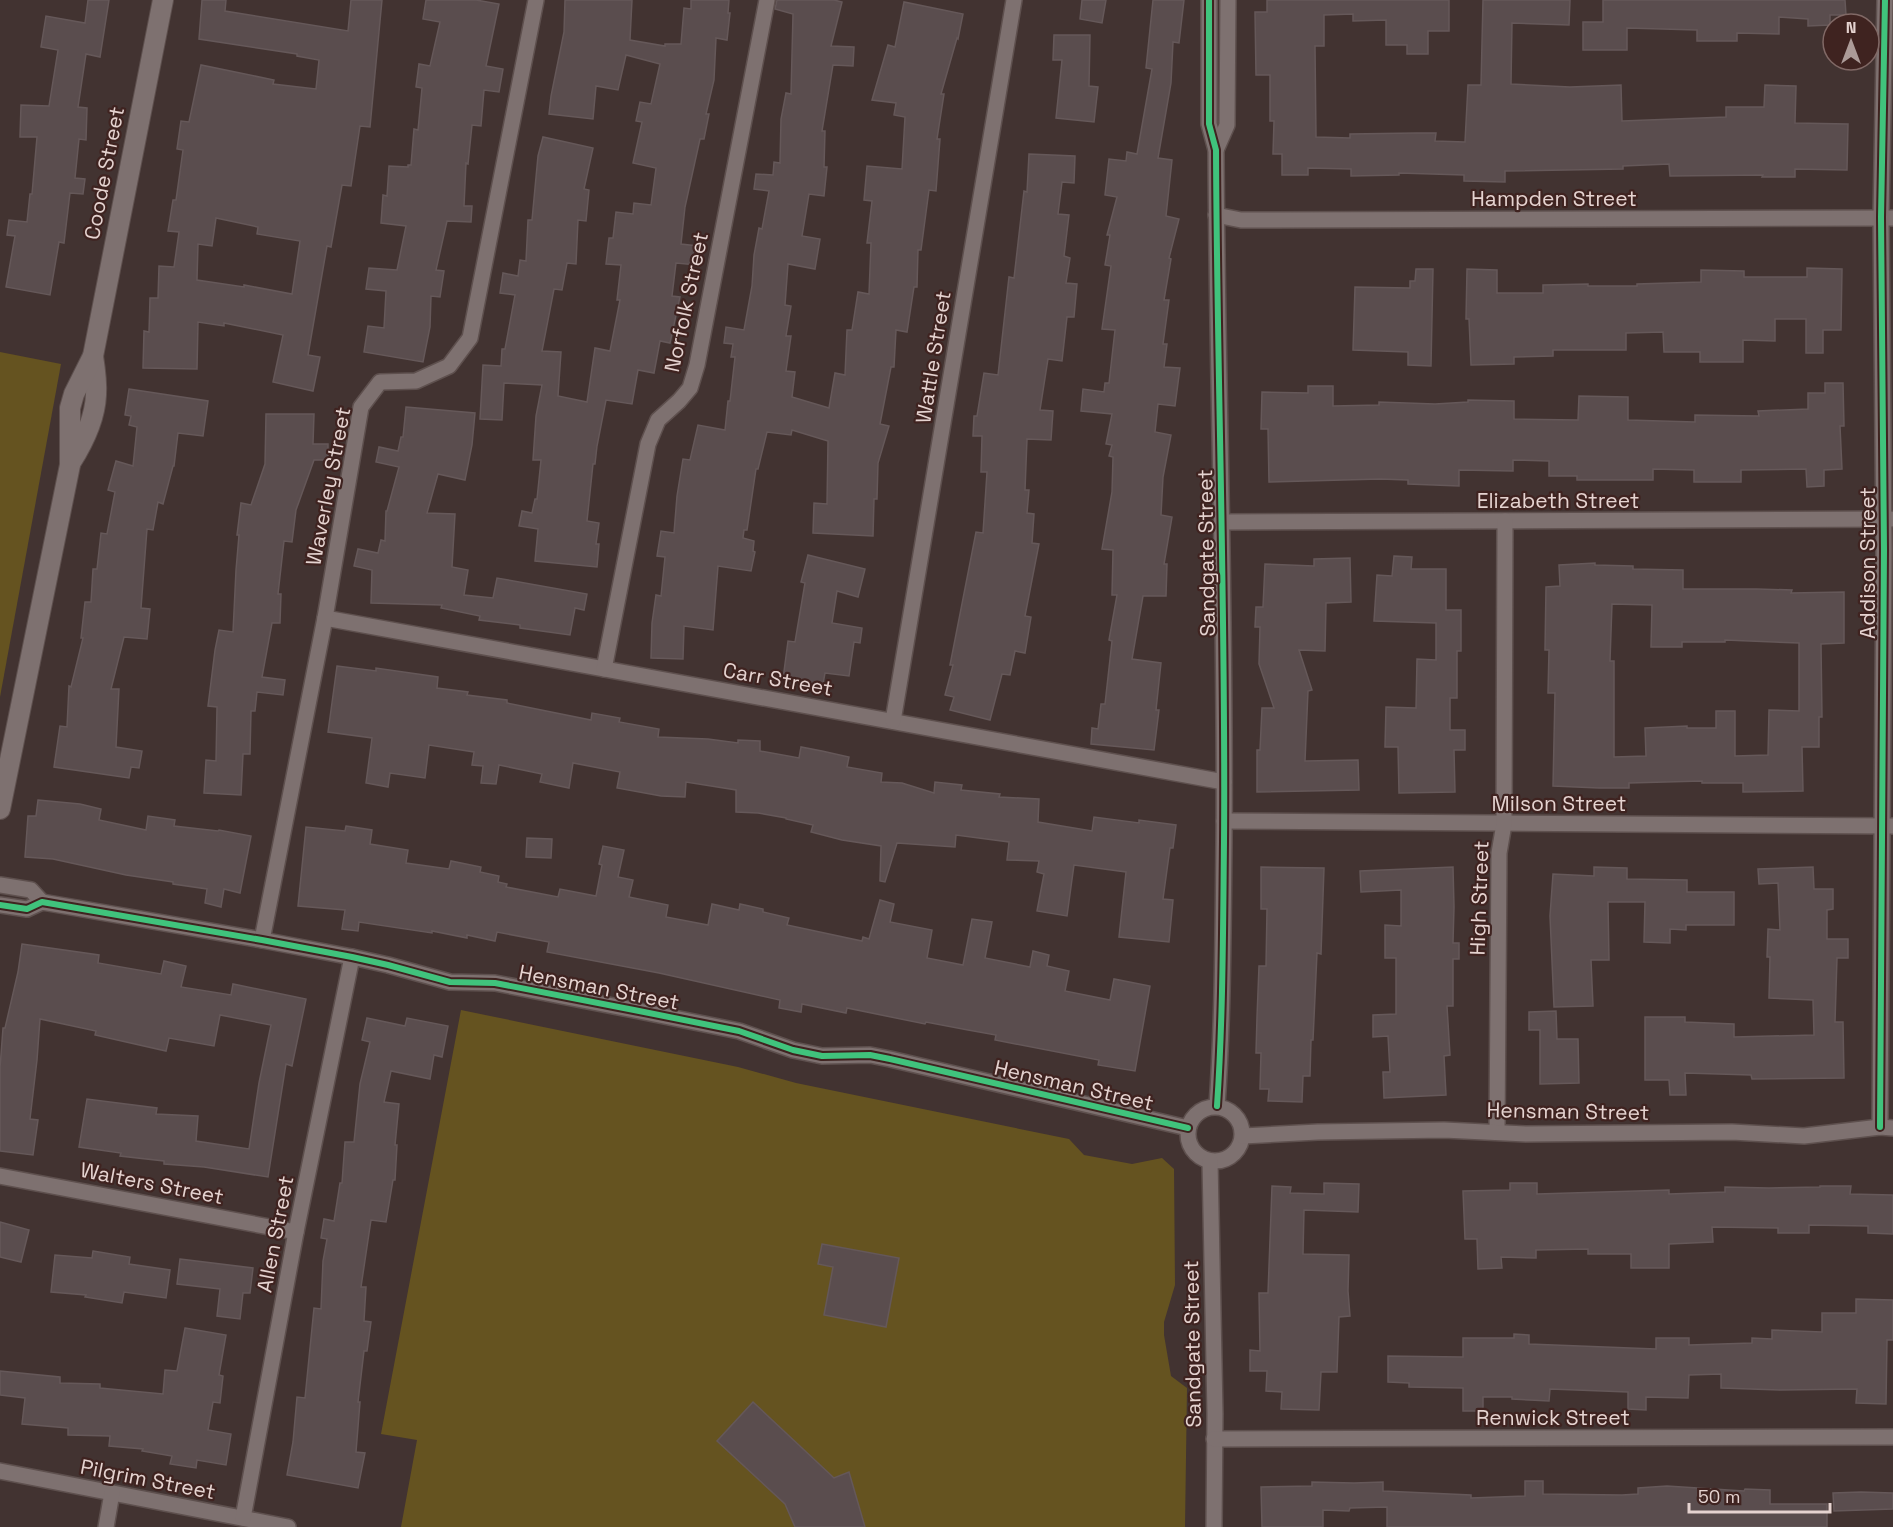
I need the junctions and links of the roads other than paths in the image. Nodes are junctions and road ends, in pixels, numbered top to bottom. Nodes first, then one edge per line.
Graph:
1 (163, 0) edge
2 (536, 0) edge
3 (767, 0) edge
4 (1014, 0) edge
5 (1209, 0) edge
6 (1228, 0) edge
7 (1885, 0) edge
8 (1216, 150) junction
9 (1216, 215) junction
10 (1887, 218) edge
11 (1888, 519) edge
12 (1505, 521) junction
13 (1222, 522) junction
14 (325, 618) junction
15 (604, 669) junction
16 (893, 721) junction
17 (1224, 782) junction
18 (0, 809) edge
19 (1224, 821) junction
20 (1504, 824) junction
21 (1887, 826) edge
22 (0, 885) edge
23 (42, 902) junction
24 (0, 905) edge
25 (262, 940) junction
26 (352, 957) junction
27 (1217, 1106) junction
28 (1886, 1127) edge
29 (1188, 1128) junction
30 (1497, 1132) junction
31 (1243, 1136) junction
32 (1210, 1161) junction
33 (0, 1176) edge
34 (296, 1232) junction
35 (1893, 1437) edge
36 (1214, 1439) junction
37 (0, 1471) edge
38 (112, 1493) junction
39 (243, 1518) junction
40 (106, 1527) edge
41 (288, 1527) edge
42 (1214, 1527) edge

1 - 18 street, Coode Street
2 - 14 street, Waverley Street
3 - 15 street, Norfolk Street
4 - 16 street, Wattle Street
5 - 8 street, Sandgate Street
6 - 8 street, Sandgate Street
7 - 10 street, Addison Street
8 - 9 street, Sandgate Street
9 - 10 street, Hampden Street
9 - 13 street, Sandgate Street
10 - 11 street, Addison Street
11 - 12 street, Elizabeth Street
11 - 21 street, Addison Street
12 - 13 street, Elizabeth Street
12 - 20 street, High Street
13 - 17 street, Sandgate Street
14 - 15 street, Carr Street
14 - 25 street, Waverley Street
15 - 16 street, Carr Street
16 - 17 street, Carr Street
17 - 19 street, Sandgate Street
19 - 20 street, Milson Street
19 - 27 street, Sandgate Street
20 - 21 street, Milson Street
20 - 30 street, High Street
21 - 28 street, Addison Street
22 - 23 street, Hensman Street
23 - 24 street, Hensman Street
23 - 25 street, Hensman Street
25 - 26 street, Hensman Street
26 - 29 street, Hensman Street
26 - 34 street, Allen Street
27 - 29 street
27 - 31 street
28 - 30 street, Hensman Street
29 - 32 street
30 - 31 street, Hensman Street
31 - 32 street
32 - 36 street, Sandgate Street
33 - 34 street, Walters Street
34 - 39 street, Allen Street
35 - 36 street, Renwick Street
36 - 42 street, Sandgate Street
37 - 38 street, Pilgrim Street
38 - 39 street, Pilgrim Street
38 - 40 street
39 - 41 street, Pilgrim Street

